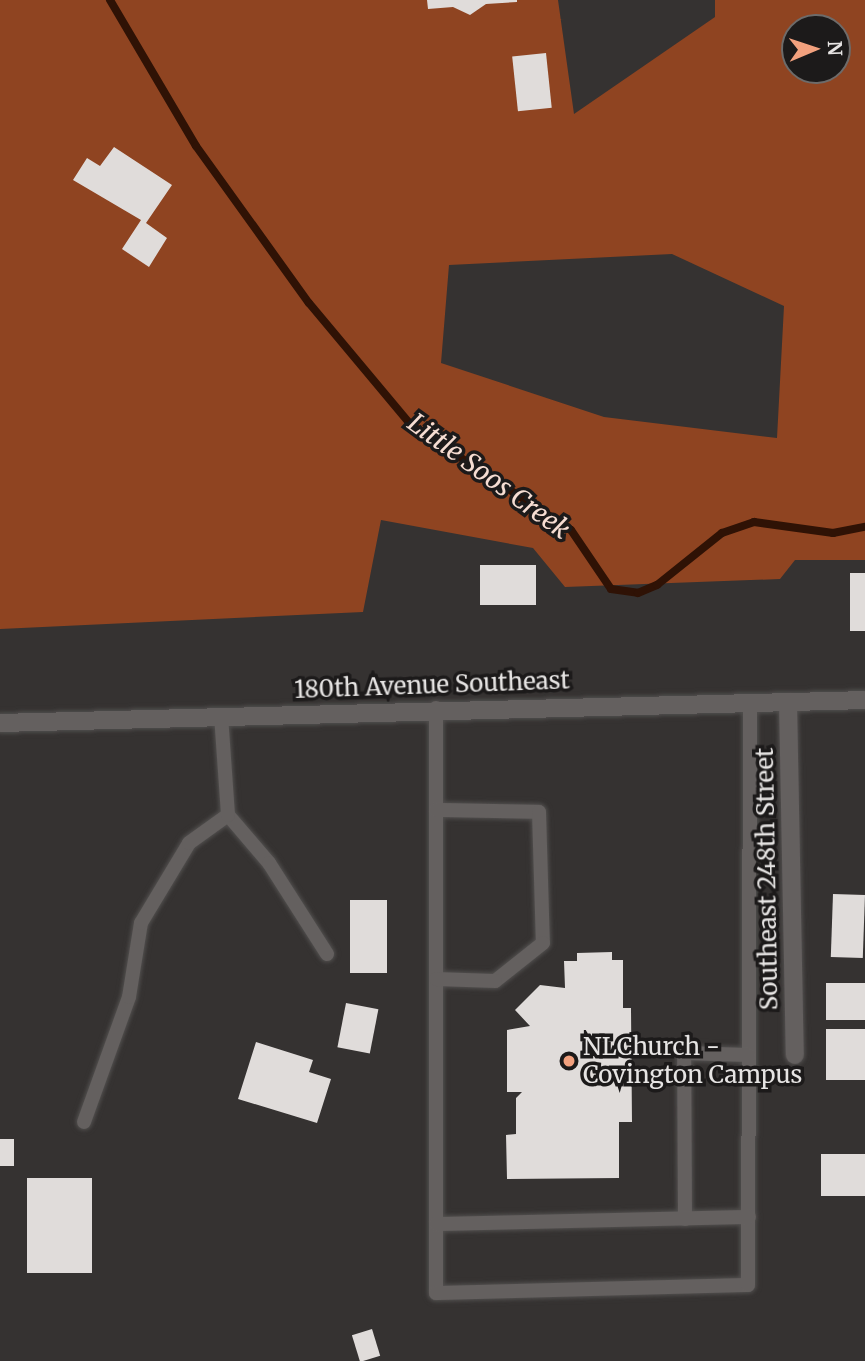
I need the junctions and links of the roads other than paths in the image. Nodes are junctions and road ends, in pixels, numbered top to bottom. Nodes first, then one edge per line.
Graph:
1 (865, 700) edge
2 (750, 701) junction
3 (788, 702) junction
4 (436, 708) junction
5 (221, 716) junction
6 (0, 723) edge
7 (436, 810) junction
8 (228, 815) junction
9 (327, 954) dead end
10 (436, 979) junction
11 (749, 1055) junction
12 (795, 1055) dead end
13 (84, 1122) dead end
14 (749, 1217) junction
15 (685, 1219) junction
16 (436, 1224) junction

1 - 3 street, 180th Avenue Southeast
2 - 3 street, 180th Avenue Southeast
2 - 4 street, 180th Avenue Southeast
2 - 11 lane
3 - 12 street, Southeast 248th Street
4 - 5 street, 180th Avenue Southeast
4 - 7 lane
5 - 6 street, 180th Avenue Southeast
5 - 8 lane
7 - 10 lane
7 - 10 lane
8 - 9 lane
8 - 13 lane
10 - 16 lane
11 - 14 lane
11 - 15 lane
14 - 15 lane
14 - 16 lane
15 - 16 lane

